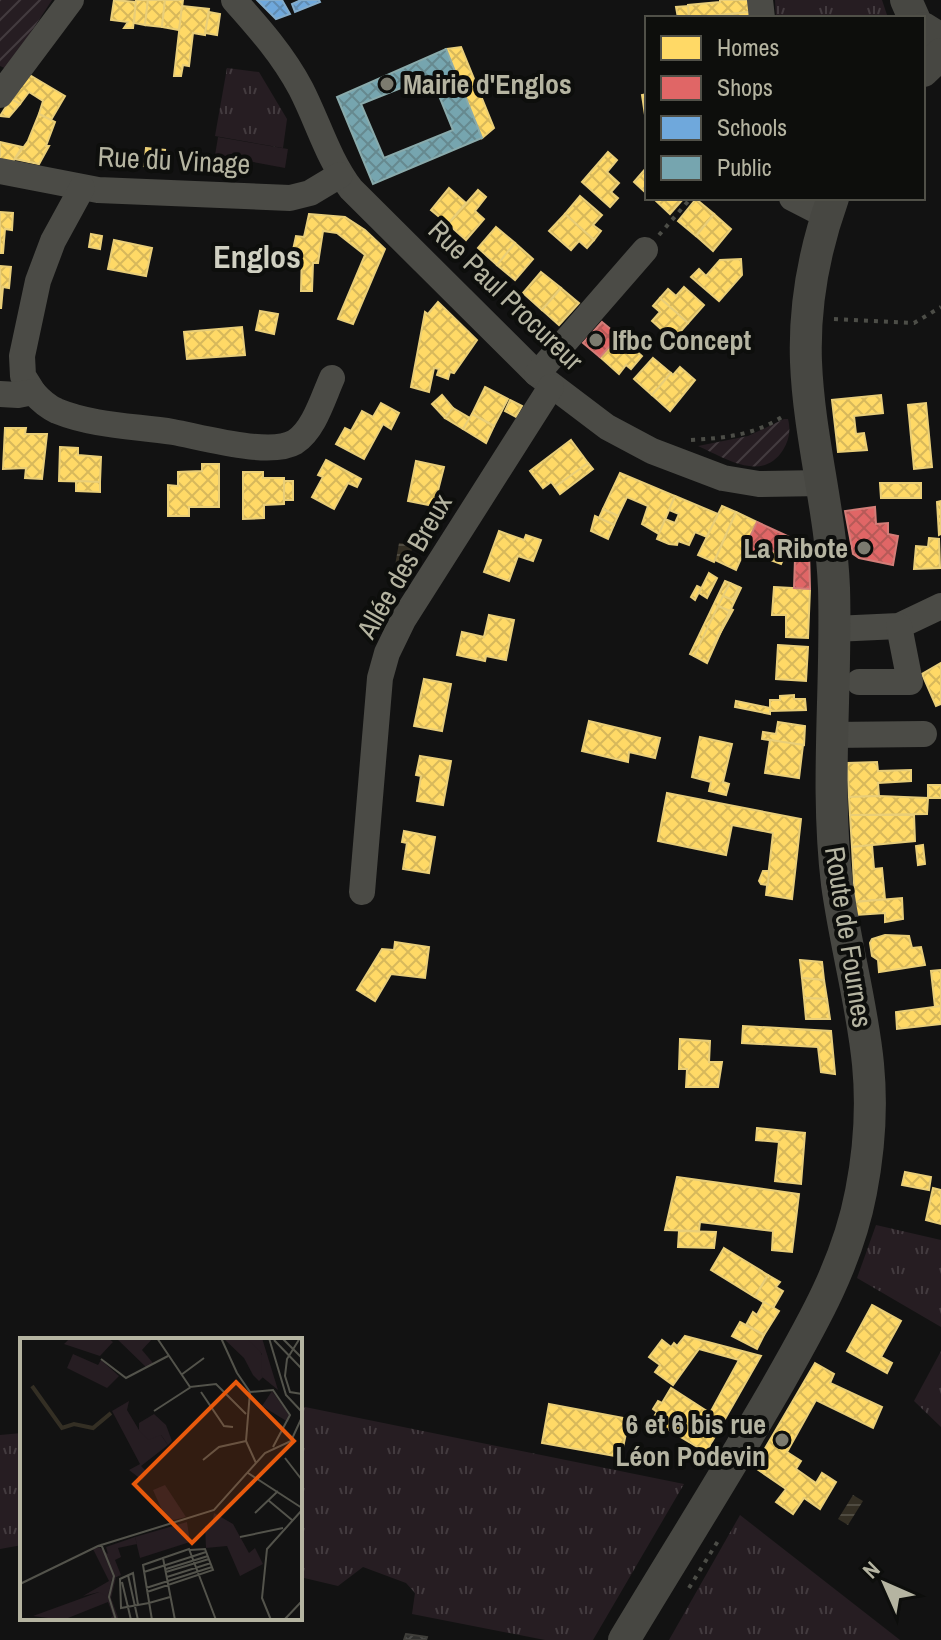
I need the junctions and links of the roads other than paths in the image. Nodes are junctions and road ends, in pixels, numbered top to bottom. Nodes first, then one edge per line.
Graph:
1 (71, 0) edge
2 (234, 4) edge
3 (925, 25) edge
4 (941, 39) edge
5 (941, 54) edge
6 (925, 69) edge
7 (0, 95) edge
8 (0, 171) edge
9 (340, 175) junction
10 (82, 188) junction
11 (800, 200) edge
12 (830, 207) edge
13 (645, 250) road end
14 (332, 378) dead end
15 (544, 380) junction
16 (33, 392) junction
17 (0, 394) edge
18 (823, 483) junction
19 (941, 606) edge
20 (899, 626) junction
21 (834, 629) junction
22 (859, 682) dead end
23 (924, 734) dead end
24 (831, 735) junction
25 (362, 892) dead end
26 (728, 1472) junction
27 (624, 1640) edge
28 (638, 1640) edge

1 - 7 street
2 - 9 street, Rue Paul Procureur
3 - 4 main road
5 - 6 main road
8 - 10 street, Rue du Vinage
9 - 10 street, Rue du Vinage
9 - 15 street, Rue Paul Procureur
10 - 16 street
11 - 12 street
12 - 18 main road, Route de Fournes
13 - 15 street, Allée des Breux
14 - 16 street
15 - 18 street, Rue Paul Procureur
15 - 25 street, Allée des Breux
16 - 17 street
18 - 21 main road, Route de Fournes
19 - 20 street
20 - 21 street
20 - 22 street
21 - 24 main road, Route de Fournes
23 - 24 street
24 - 26 main road, Route de Fournes
26 - 27 main road
26 - 28 main road

